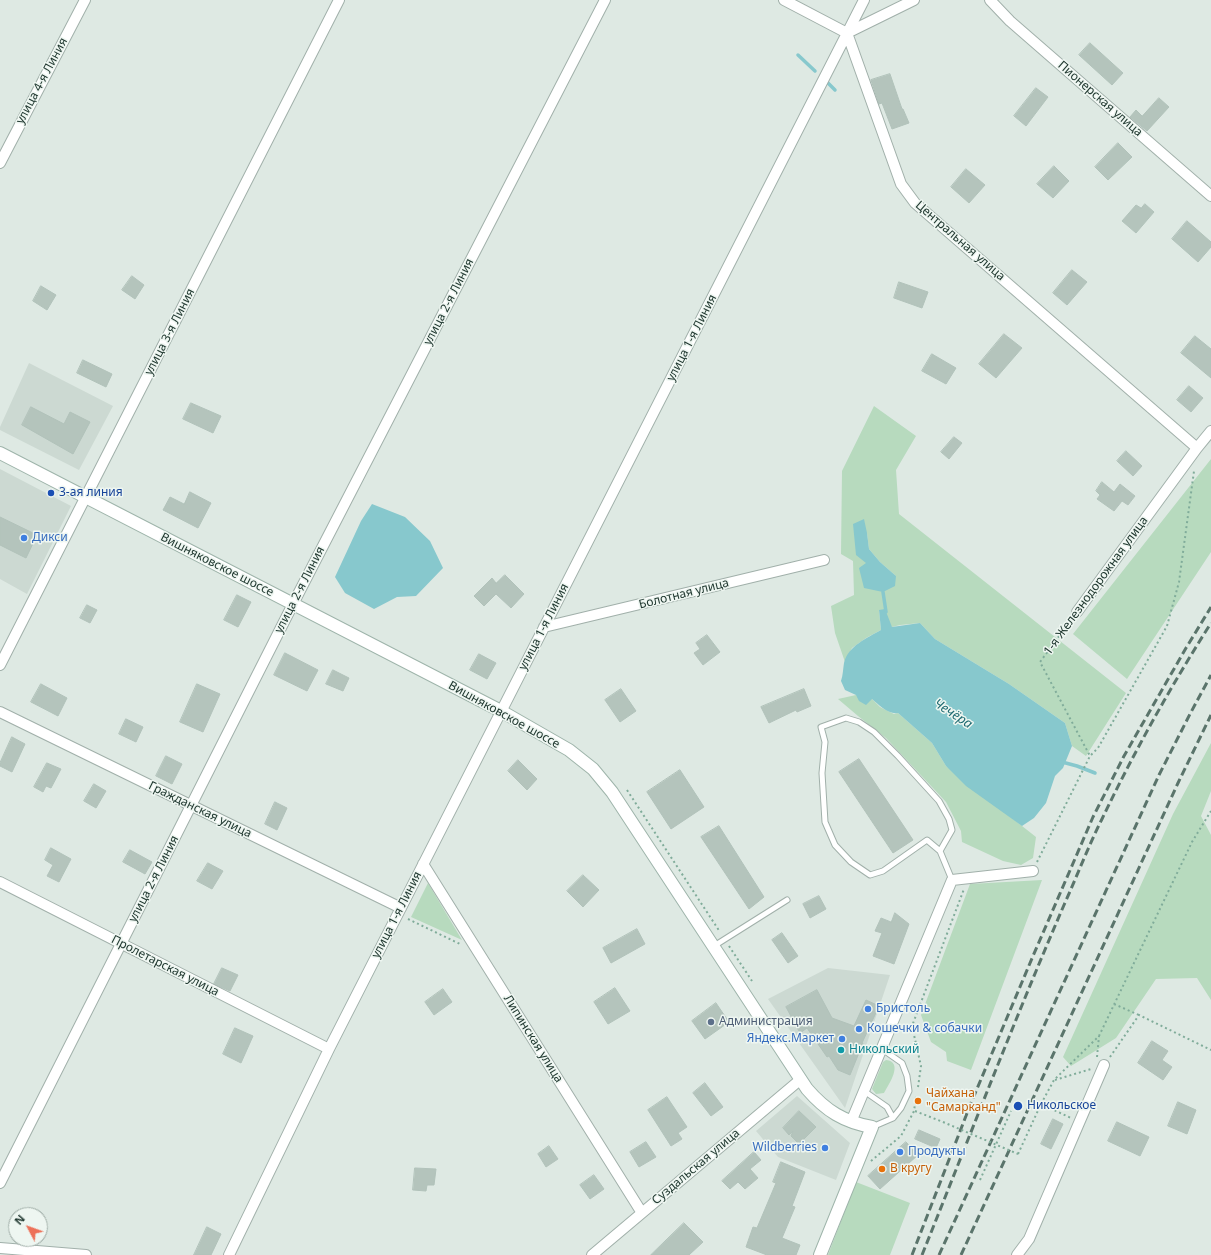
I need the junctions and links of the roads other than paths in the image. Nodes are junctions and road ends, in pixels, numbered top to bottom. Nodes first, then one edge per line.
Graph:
1 (85, 0) edge
2 (339, 0) edge
3 (605, 0) edge
4 (784, 0) edge
5 (864, 0) edge
6 (914, 0) edge
7 (990, 0) edge
8 (847, 33) junction
9 (0, 163) edge
10 (1211, 196) edge
11 (1211, 431) edge
12 (1197, 448) junction
13 (0, 453) edge
14 (86, 496) junction
15 (824, 560) dead end
16 (293, 604) junction
17 (1077, 612) road end
18 (544, 628) junction
19 (0, 665) edge
20 (501, 711) junction
21 (0, 712) edge
22 (191, 806) junction
23 (940, 851) junction
24 (424, 864) junction
25 (1033, 871) road end
26 (952, 880) junction
27 (0, 882) edge
28 (787, 900) dead end
29 (399, 911) junction
30 (121, 944) junction
31 (714, 946) junction
32 (330, 1049) junction
33 (882, 1049) junction
34 (1104, 1065) road end
35 (801, 1079) junction
36 (864, 1091) junction
37 (893, 1118) junction
38 (851, 1122) junction
39 (872, 1127) junction
40 (0, 1183) edge
41 (642, 1213) junction
42 (0, 1248) edge
43 (86, 1255) edge
44 (229, 1255) edge
45 (592, 1255) edge
46 (820, 1255) edge
47 (1016, 1255) edge

1 - 9 street, улица 4-я Линия
2 - 14 street, улица 3-я Линия
3 - 16 street, улица 2-я Линия
4 - 8 street
5 - 8 street, улица 1-я Линия
6 - 8 street
7 - 10 street, Пионерская улица
8 - 12 street, Центральная улица
8 - 18 street, улица 1-я Линия
11 - 12 street, 1-я Железнодорожная улица
12 - 17 street, 1-я Железнодорожная улица
13 - 14 street, Вишняковское шоссе
14 - 16 street, Вишняковское шоссе
14 - 19 street, улица 3-я Линия
15 - 18 street, Болотная улица
16 - 20 street, Вишняковское шоссе
16 - 22 street, улица 2-я Линия
18 - 20 street, улица 1-я Линия
20 - 24 street, улица 1-я Линия
20 - 31 street, Вишняковское шоссе
21 - 22 street, Гражданская улица
22 - 29 street, Гражданская улица
22 - 30 street, улица 2-я Линия
23 - 23 lane
23 - 26 lane
24 - 29 street, улица 1-я Линия
24 - 41 street, Липинская улица
25 - 26 street
26 - 33 street
27 - 30 street, Пролетарская улица
28 - 31 lane
29 - 32 street, улица 1-я Линия
30 - 32 street, Пролетарская улица
30 - 40 street, улица 2-я Линия
31 - 35 street, Вишняковское шоссе
32 - 44 street, улица 1-я Линия
33 - 36 street
33 - 37 lane
34 - 47 street
35 - 38 street, Вишняковское шоссе
35 - 41 street, Суздальская улица
36 - 37 lane
36 - 38 street
37 - 39 lane
38 - 39 street, Вишняковское шоссе
39 - 46 street
41 - 45 street, Суздальская улица
42 - 43 street

